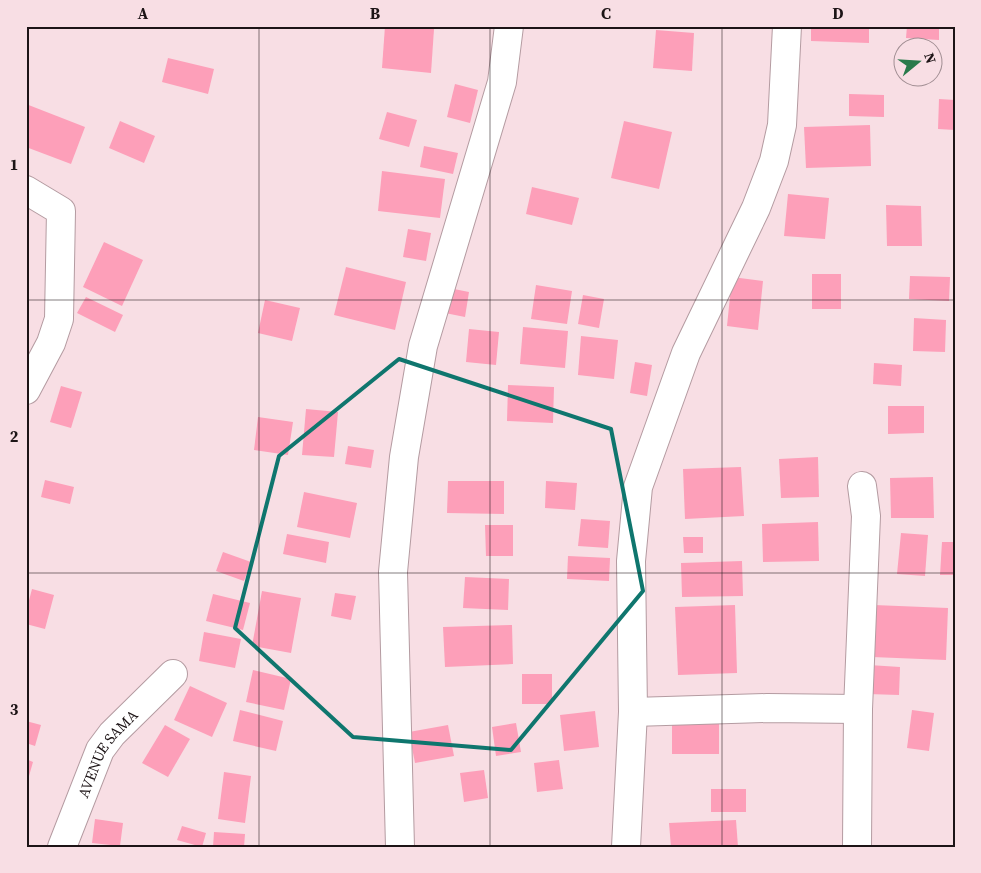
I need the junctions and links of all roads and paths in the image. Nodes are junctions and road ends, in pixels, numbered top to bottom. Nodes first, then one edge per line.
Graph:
1 (509, 26) edge
2 (787, 26) edge
3 (26, 190) edge
4 (26, 390) edge
5 (862, 486) dead end
6 (173, 674) dead end
7 (858, 709) junction
8 (632, 712) junction
9 (62, 847) edge
10 (400, 847) edge
11 (626, 847) edge
12 (857, 847) edge

1 - 10 street
2 - 8 street
3 - 4 street
5 - 7 street
6 - 9 street, AVENUE SAMA
7 - 8 street
7 - 12 street
8 - 11 street

